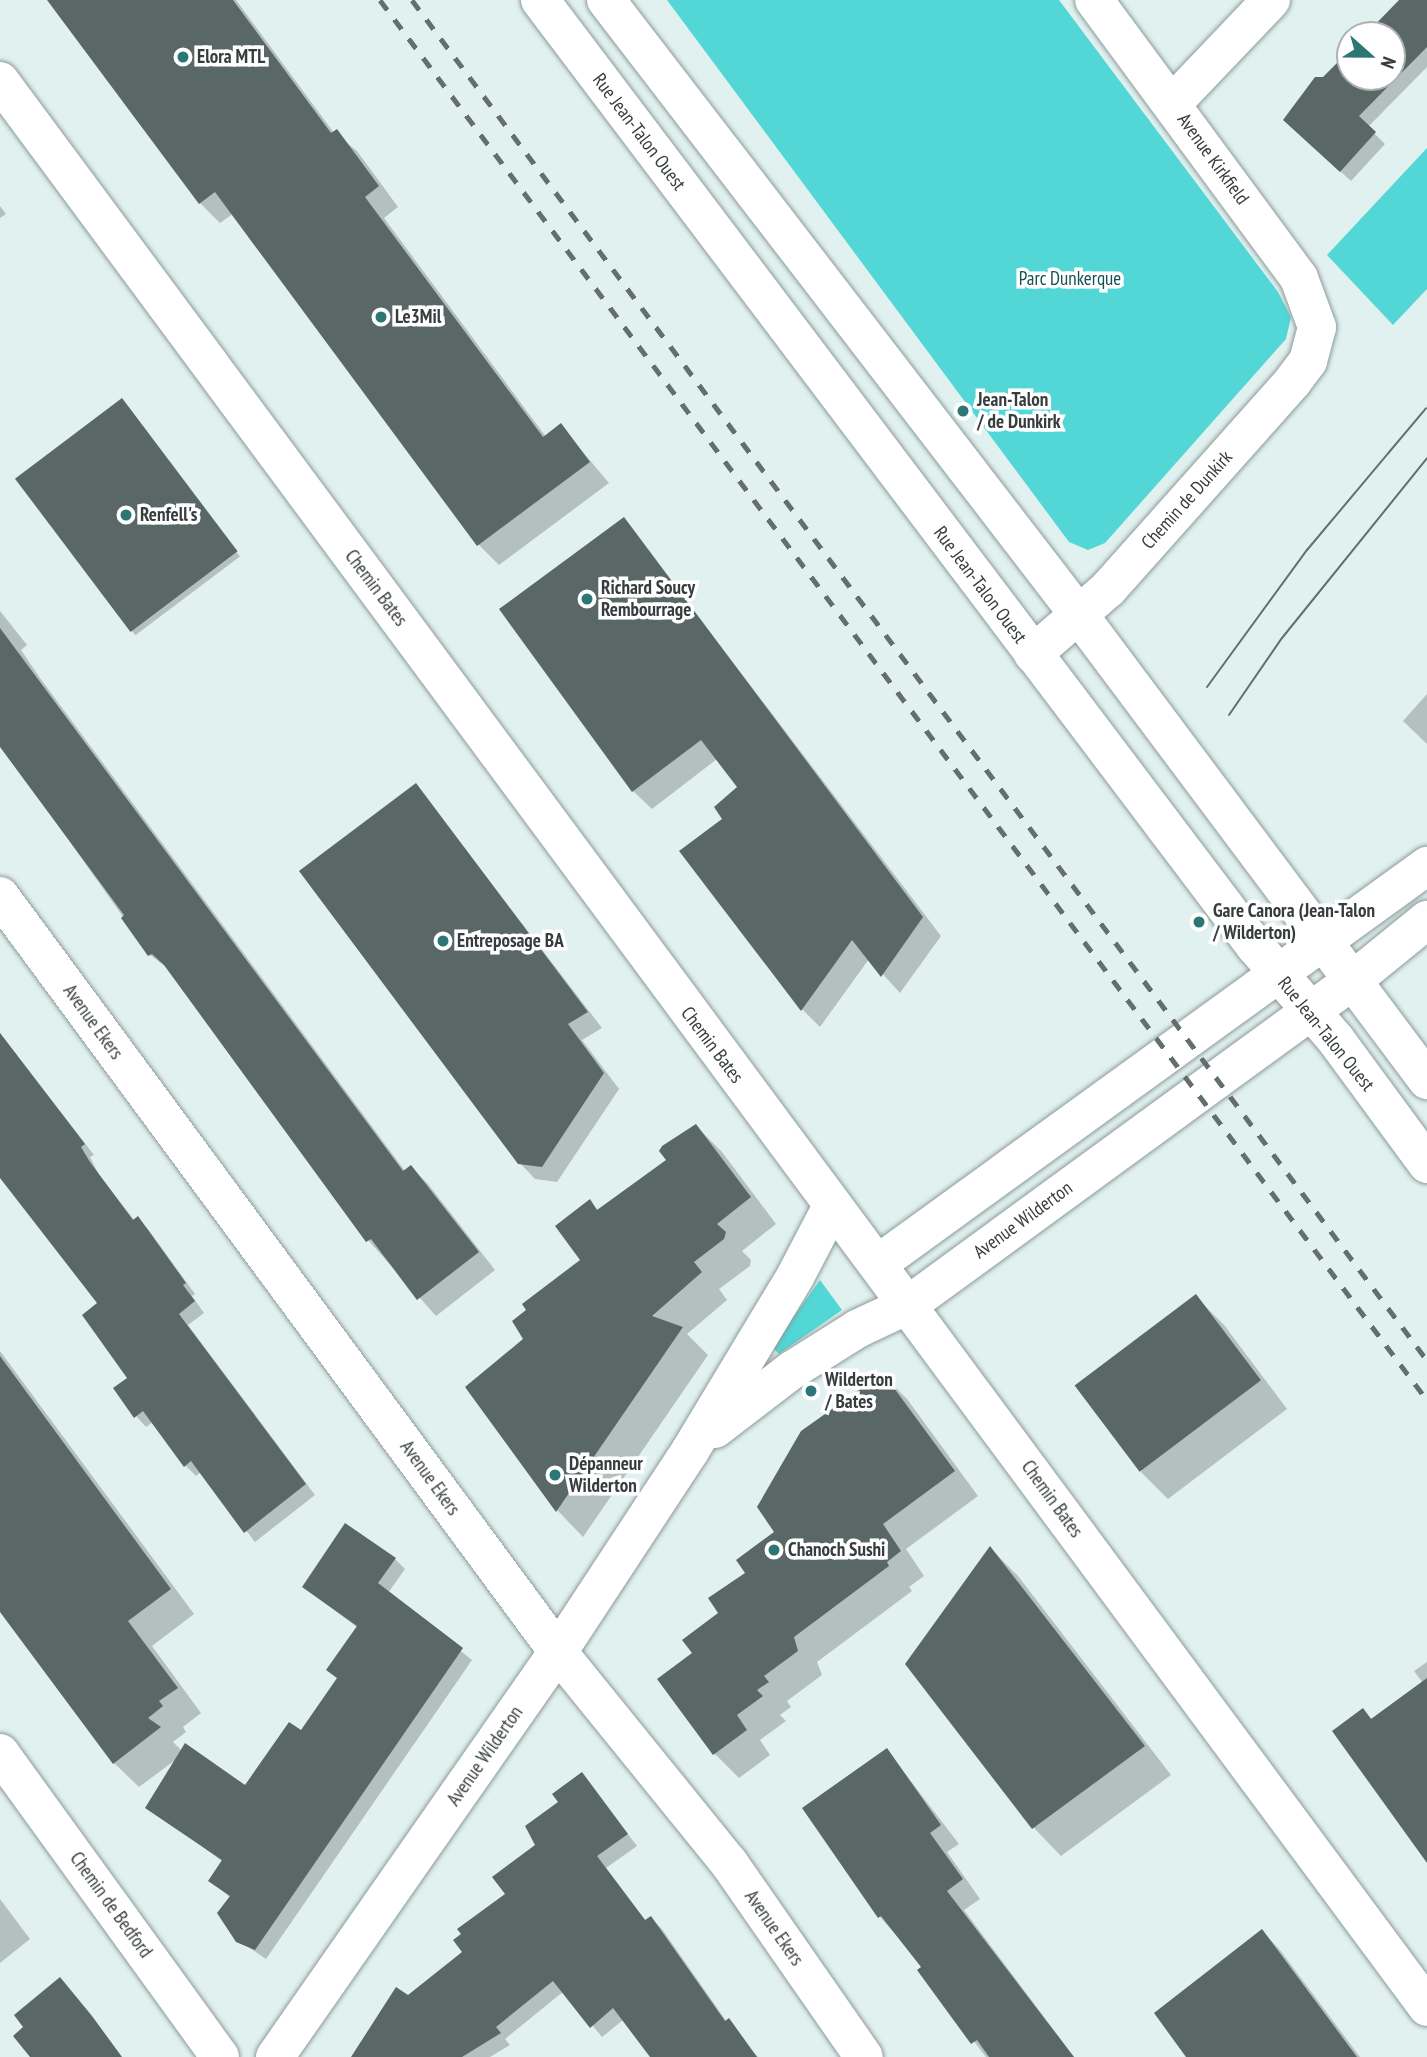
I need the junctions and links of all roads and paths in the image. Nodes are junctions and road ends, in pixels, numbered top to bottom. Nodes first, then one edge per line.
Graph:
1 (540, 0) edge
2 (606, 0) edge
3 (1094, 0) edge
4 (1271, 0) edge
5 (0, 81) edge
6 (1173, 103) junction
7 (1317, 327) joint
8 (1079, 615) junction
9 (1033, 654) junction
10 (1427, 866) edge
11 (0, 896) edge
12 (1427, 920) edge
13 (1322, 940) junction
14 (1276, 973) junction
15 (1352, 981) junction
16 (1309, 1010) junction
17 (1427, 1080) edge
18 (1427, 1164) edge
19 (832, 1206) junction
20 (879, 1263) junction
21 (908, 1305) junction
22 (690, 1451) junction
23 (558, 1652) junction
24 (0, 1753) edge
25 (1427, 2007) edge
26 (220, 2057) edge
27 (275, 2057) edge
28 (864, 2057) edge

1 - 9 street, Rue Jean-Talon Ouest
2 - 8 street
3 - 6 street, Avenue Kirkfield
4 - 6 street
5 - 19 street, Chemin Bates
6 - 7 street, Avenue Kirkfield
7 - 8 street, Chemin de Dunkirk
8 - 9 street, Chemin de Dunkirk
8 - 13 street
9 - 14 street, Rue Jean-Talon Ouest
10 - 13 street
11 - 23 street, Avenue Ekers
12 - 15 street, Avenue Wilderton
13 - 14 street
13 - 15 street
14 - 16 street, Rue Jean-Talon Ouest
14 - 20 street
15 - 16 street, Avenue Wilderton
15 - 17 street
16 - 18 street, Rue Jean-Talon Ouest
16 - 21 street, Avenue Wilderton
19 - 20 street, Chemin Bates
19 - 22 street, Avenue Wilderton
20 - 21 street, Chemin Bates
21 - 22 street, Avenue Wilderton
21 - 25 street, Chemin Bates
22 - 23 street, Avenue Wilderton
23 - 27 street, Avenue Wilderton
23 - 28 street, Avenue Ekers
24 - 26 street, Chemin de Bedford

